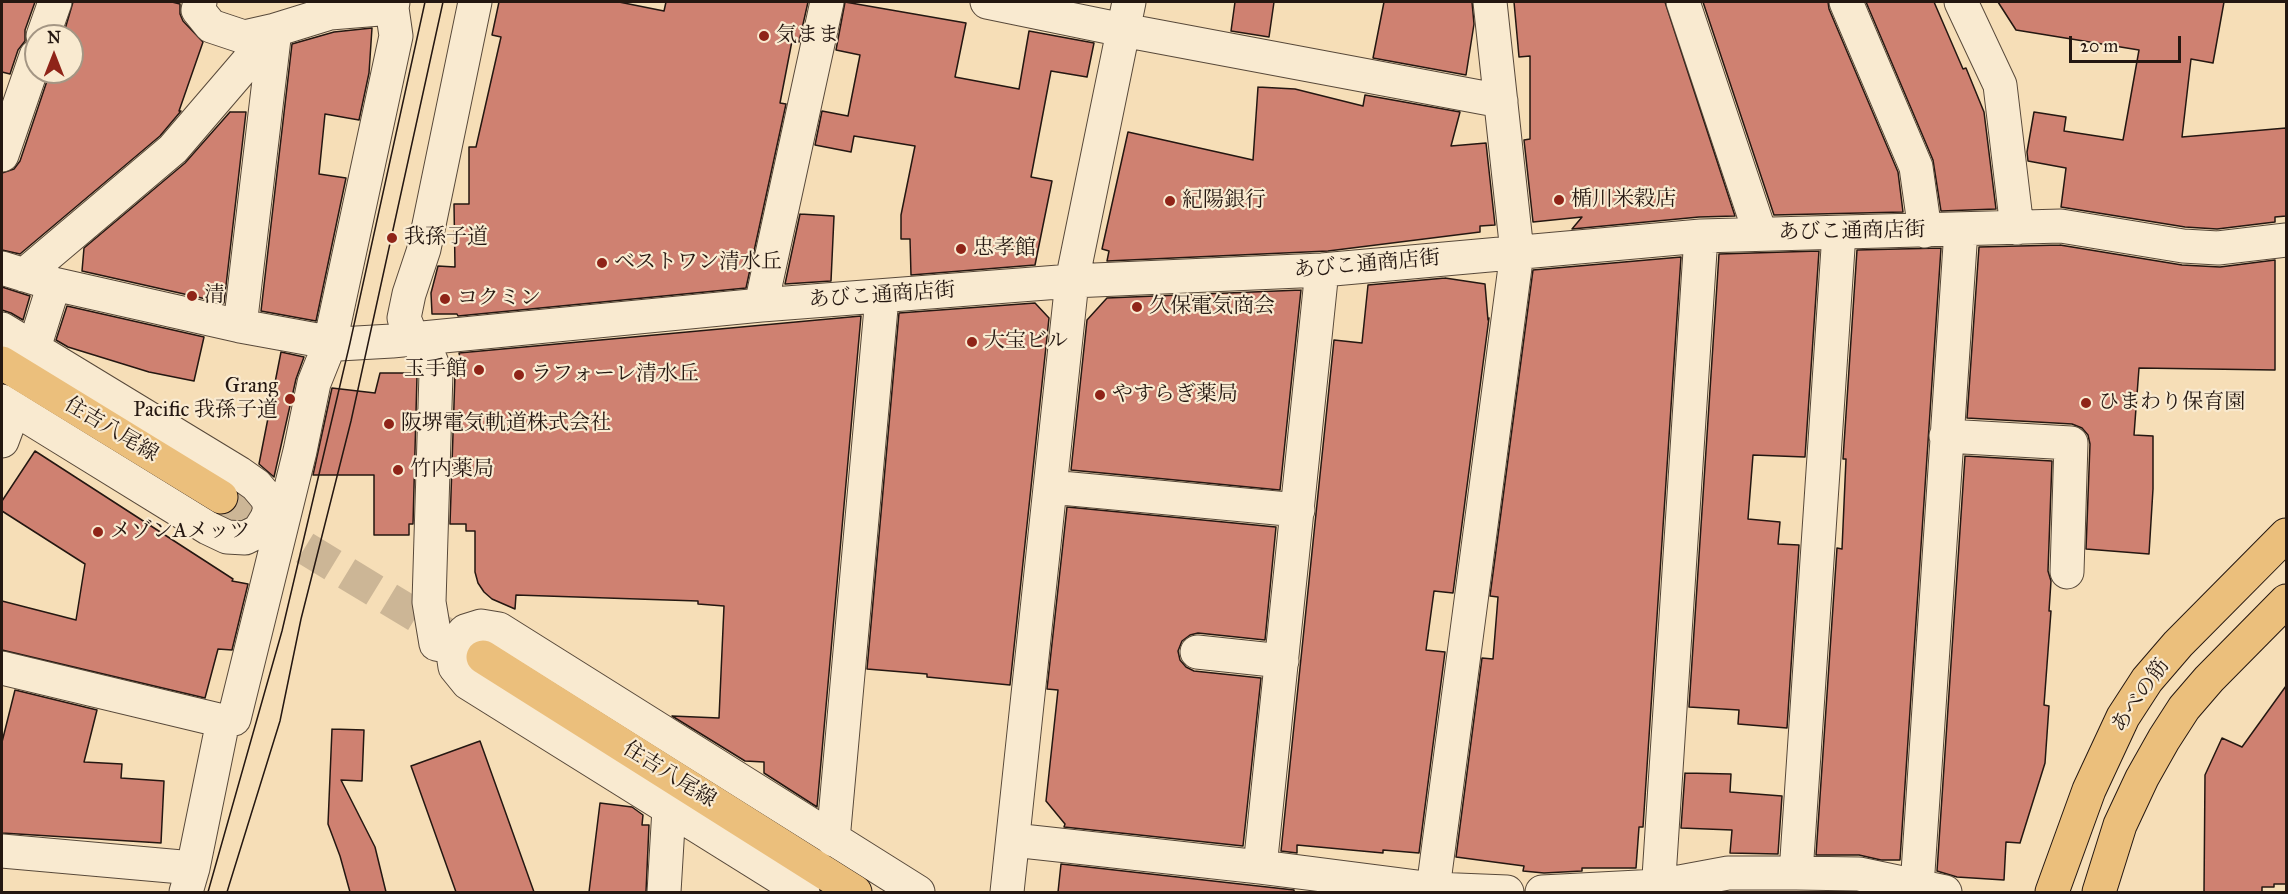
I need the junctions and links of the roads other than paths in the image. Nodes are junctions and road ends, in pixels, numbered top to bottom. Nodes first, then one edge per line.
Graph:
1 (55, 2) edge
2 (200, 2) edge
3 (475, 2) edge
4 (827, 2) edge
5 (987, 2) edge
6 (1490, 2) edge
7 (1683, 2) edge
8 (1846, 2) edge
9 (1961, 2) edge
10 (392, 5) edge
11 (1126, 16) edge
12 (47, 24) edge
13 (275, 30) junction
14 (26, 84) edge
15 (1501, 101) junction
16 (2, 155) edge
17 (2017, 228) junction
18 (1961, 230) junction
19 (1925, 231) junction
20 (1839, 232) junction
21 (1760, 233) junction
22 (1701, 236) junction
23 (2286, 240) edge
24 (1517, 252) junction
25 (1322, 270) junction
26 (27, 276) edge
27 (1072, 281) junction
28 (882, 297) junction
29 (761, 305) junction
30 (240, 326) junction
31 (2, 329) edge
32 (412, 338) junction
33 (330, 343) junction
34 (34, 348) junction
35 (2, 363) edge
36 (8, 405) edge
37 (1946, 436) junction
38 (2, 441) edge
39 (1050, 487) junction
40 (221, 497) tunnel mouth
41 (1298, 510) junction
42 (2286, 535) edge
43 (2067, 572) dead end
44 (2286, 601) edge
45 (452, 647) junction
46 (1197, 652) dead end
47 (483, 657) tunnel mouth
48 (1282, 661) junction
49 (2, 668) edge
50 (224, 721) junction
51 (669, 809) junction
52 (832, 840) junction
53 (1013, 840) junction
54 (2, 851) edge
55 (1260, 867) junction
56 (1796, 873) junction
57 (190, 880) edge
58 (1433, 889) junction
59 (1658, 889) edge
60 (1931, 890) edge
61 (664, 892) edge
62 (803, 892) edge
63 (855, 892) edge
64 (918, 892) edge
65 (1007, 892) edge
66 (1507, 892) edge
67 (1542, 892) edge
68 (2052, 892) edge
69 (2099, 892) edge

1 - 12 street
2 - 13 street
3 - 32 street
4 - 29 street
5 - 11 street
6 - 15 street
7 - 21 street
8 - 19 street
9 - 17 street
10 - 13 street
10 - 33 street
11 - 15 street
11 - 27 street
13 - 26 street
13 - 30 street
14 - 16 street
15 - 24 street
17 - 18 street, あびこ通商店街
17 - 23 street, あびこ通商店街
18 - 19 street, あびこ通商店街
18 - 37 street
19 - 20 street, あびこ通商店街
20 - 21 street, あびこ通商店街
20 - 56 street
21 - 22 street, あびこ通商店街
22 - 24 street, あびこ通商店街
22 - 59 street
24 - 25 street, あびこ通商店街
24 - 58 street
25 - 27 street, あびこ通商店街
25 - 41 street
26 - 30 street, あびこ通商店街
26 - 34 street
27 - 28 street, あびこ通商店街
27 - 39 street
28 - 29 street, あびこ通商店街
28 - 52 street
29 - 32 street, あびこ通商店街
30 - 33 street, あびこ通商店街
31 - 34 street
32 - 33 street, あびこ通商店街
32 - 45 street
33 - 50 street
34 - 36 street
35 - 40 main road, 住吉八尾線
36 - 38 street
37 - 43 street
37 - 60 street
39 - 41 street
39 - 53 street
41 - 48 street
42 - 68 main road, あべの筋
44 - 69 main road, あべの筋
45 - 51 street
45 - 52 street
46 - 48 street
47 - 63 main road, 住吉八尾線
48 - 55 street
49 - 50 street
50 - 57 street
51 - 61 street
51 - 62 street
52 - 64 street
53 - 55 street
53 - 65 street
54 - 57 street
55 - 58 street
56 - 59 street
56 - 60 street
58 - 66 street
59 - 67 street

